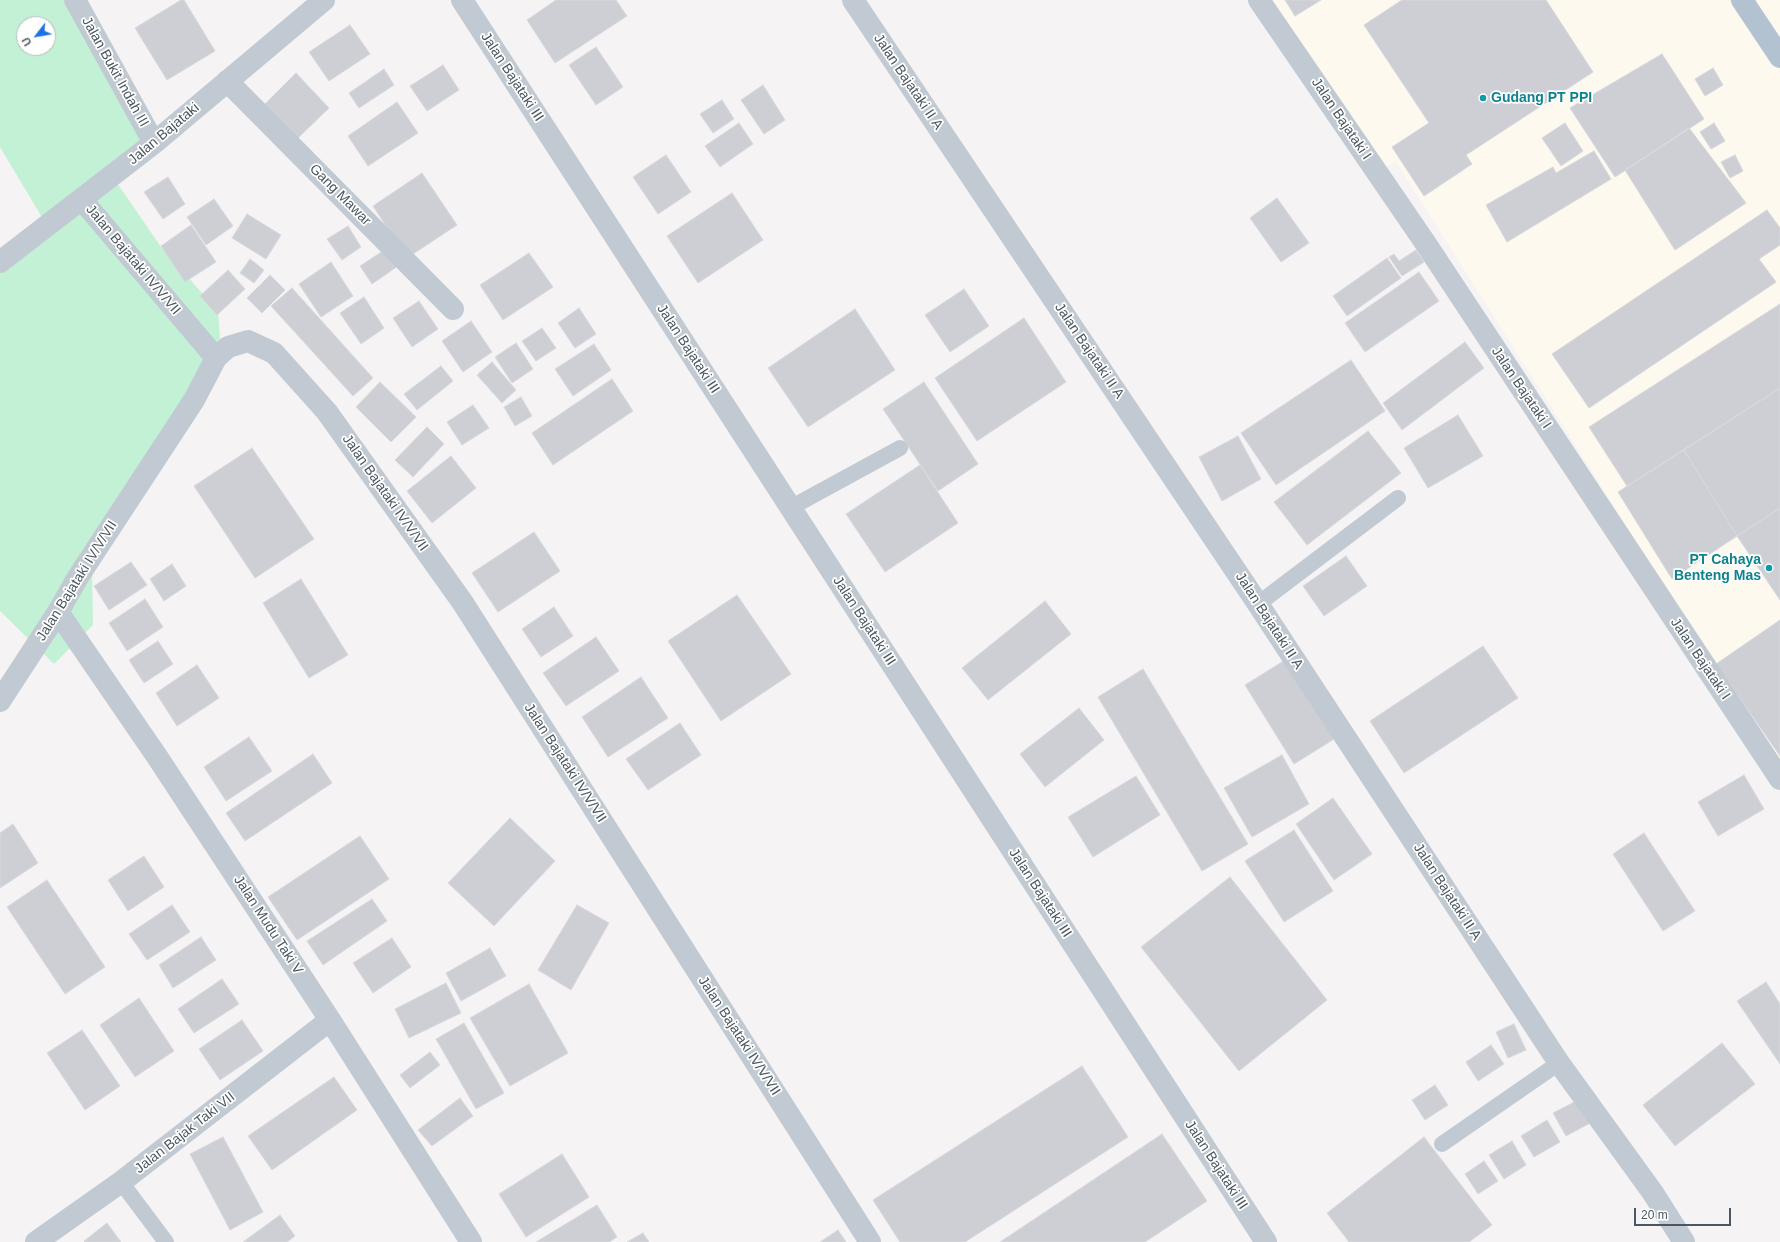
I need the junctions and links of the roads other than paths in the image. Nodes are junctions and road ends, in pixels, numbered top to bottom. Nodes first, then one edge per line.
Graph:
1 (75, 0) edge
2 (324, 0) edge
3 (462, 0) edge
4 (853, 0) edge
5 (1259, 0) edge
6 (1742, 0) edge
7 (1780, 57) edge
8 (227, 81) junction
9 (154, 143) junction
10 (82, 200) junction
11 (0, 262) edge
12 (453, 309) dead end
13 (216, 358) junction
14 (900, 448) dead end
15 (1398, 498) dead end
16 (790, 508) junction
17 (1258, 604) junction
18 (58, 612) junction
19 (0, 701) edge
20 (1780, 779) edge
21 (330, 1020) junction
22 (1559, 1063) junction
23 (1442, 1144) dead end
24 (121, 1182) junction
25 (36, 1242) edge
26 (166, 1242) edge
27 (471, 1242) edge
28 (870, 1242) edge
29 (1266, 1242) edge
30 (1684, 1242) edge

1 - 9 street, Jalan Bukit Indah III
2 - 8 street, Jalan Bajataki
3 - 16 street, Jalan Bajataki III
4 - 17 street, Jalan Bajataki II A
5 - 20 street, Jalan Bajataki I
6 - 7 main road
8 - 9 street, Jalan Bajataki
8 - 12 street, Gang Mawar
9 - 10 street, Jalan Bajataki
10 - 11 street, Jalan Bajataki
10 - 13 street, Jalan Bajataki IV/V/VII
13 - 18 street, Jalan Bajataki IV/V/VII
13 - 28 street, Jalan Bajataki IV/V/VII
14 - 16 lane
15 - 17 lane
16 - 29 street, Jalan Bajataki III
17 - 22 street, Jalan Bajataki II A
18 - 19 street, Jalan Bajataki IV/V/VII
18 - 21 street, Jalan Mudu Taki V
21 - 24 street, Jalan Bajak Taki VII
21 - 27 street, Jalan Mudu Taki V
22 - 23 lane
22 - 30 street, Jalan Bajataki II A
24 - 25 street, Jalan Bajak Taki VII
24 - 26 lane

